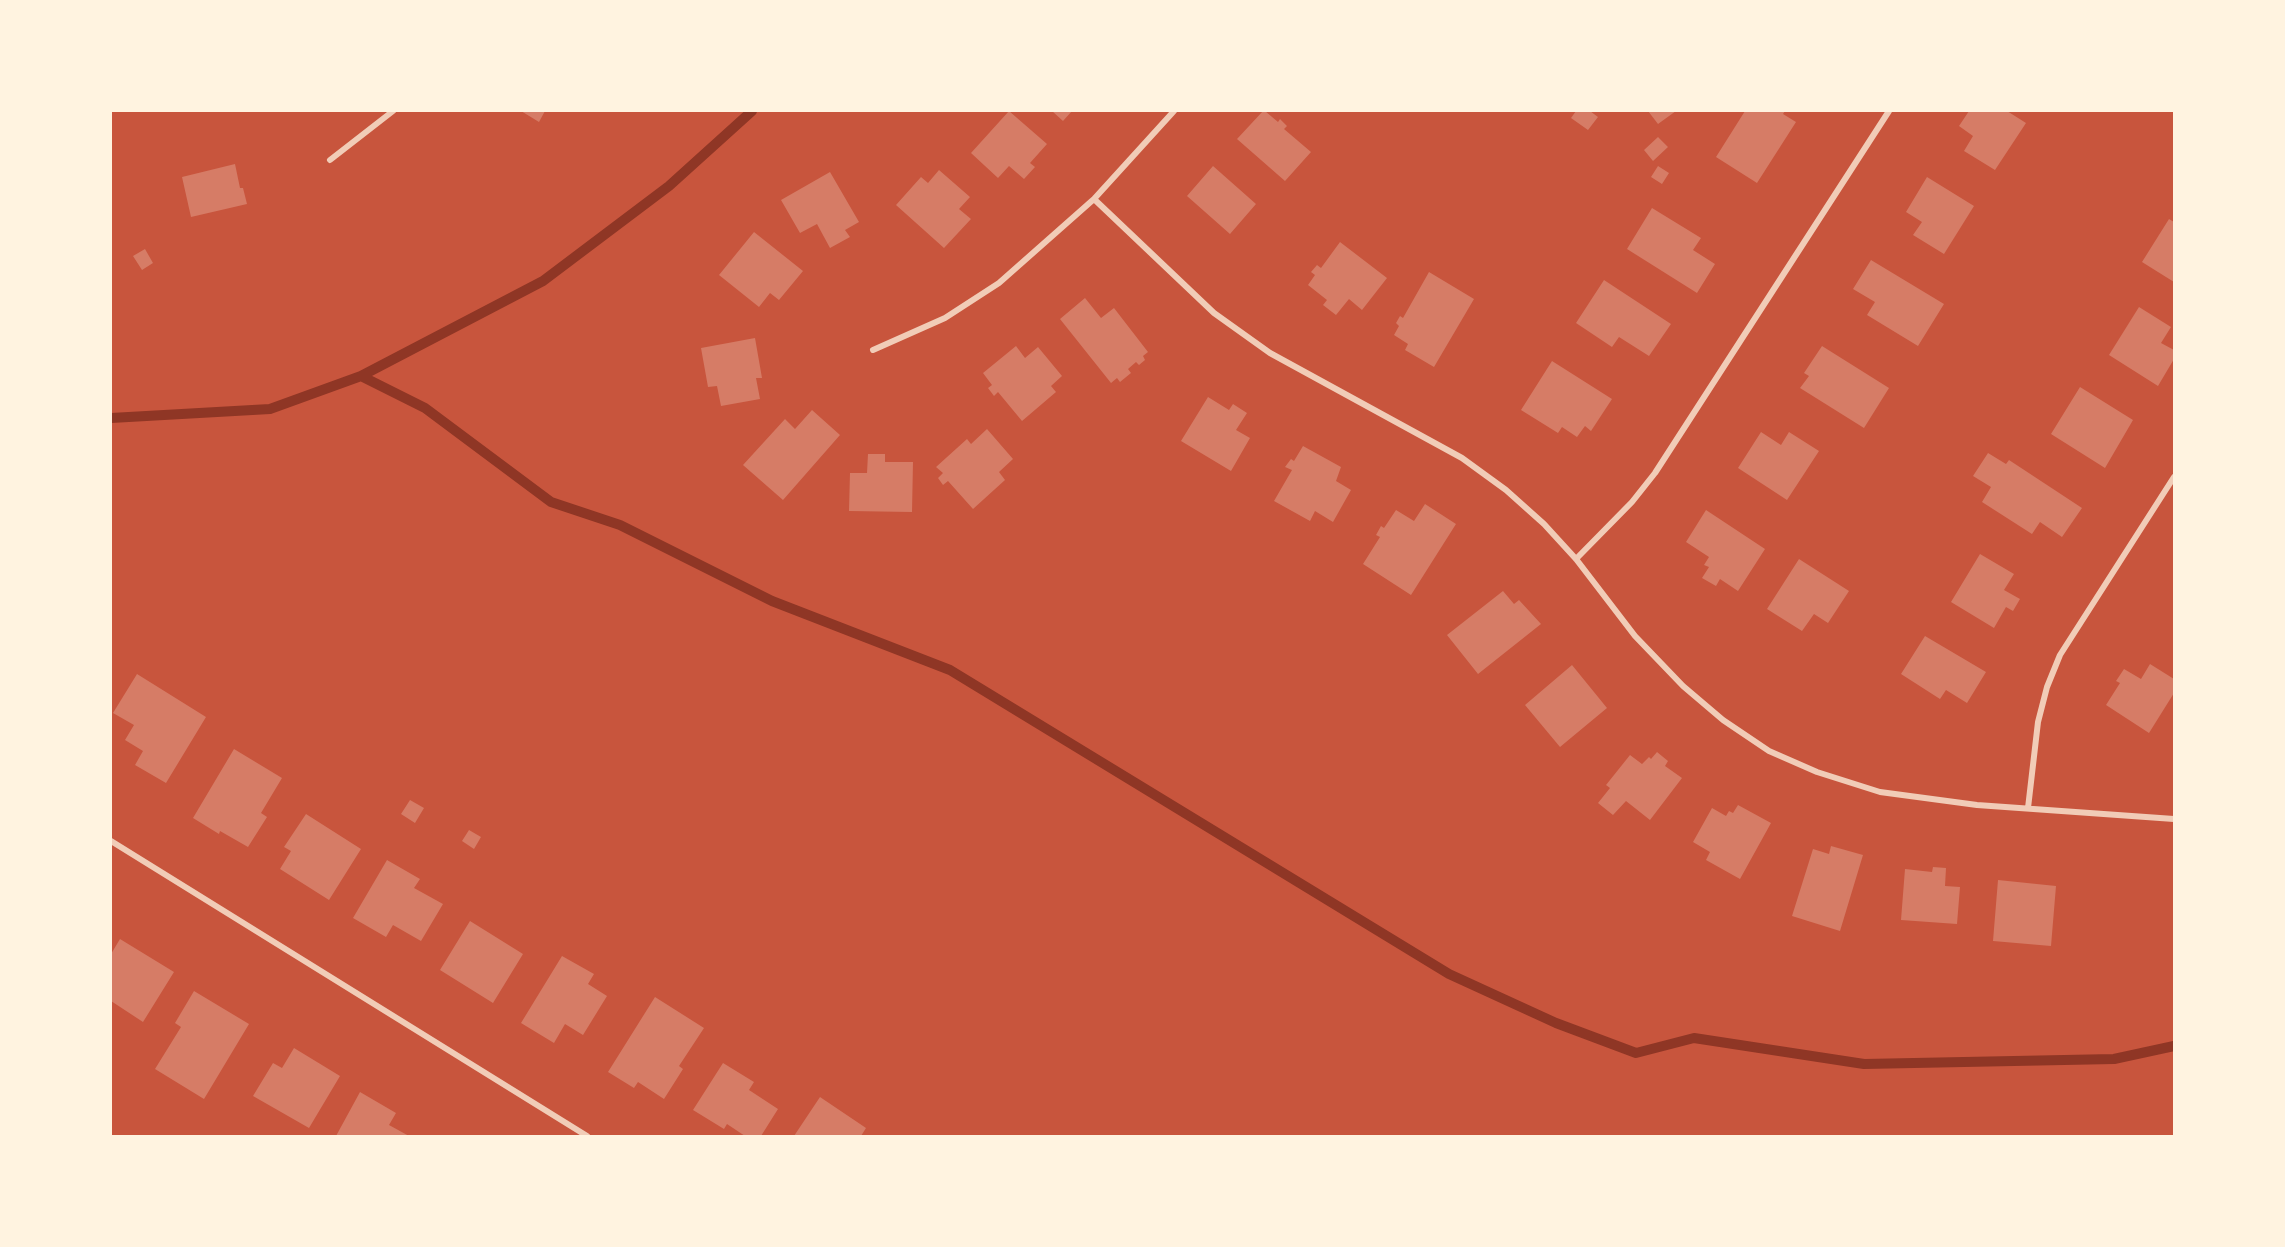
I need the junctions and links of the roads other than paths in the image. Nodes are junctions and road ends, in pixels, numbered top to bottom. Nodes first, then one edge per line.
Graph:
1 (393, 111) edge
2 (1174, 111) edge
3 (1889, 111) edge
4 (330, 160) dead end
5 (1094, 199) junction
6 (873, 350) dead end
7 (2174, 477) edge
8 (1576, 559) junction
9 (2028, 808) junction
10 (2174, 819) edge
11 (111, 840) edge
12 (587, 1136) edge

1 - 4 street
2 - 5 street
3 - 8 street
5 - 6 street
5 - 8 street
7 - 9 street
8 - 9 street
9 - 10 street
11 - 12 street

